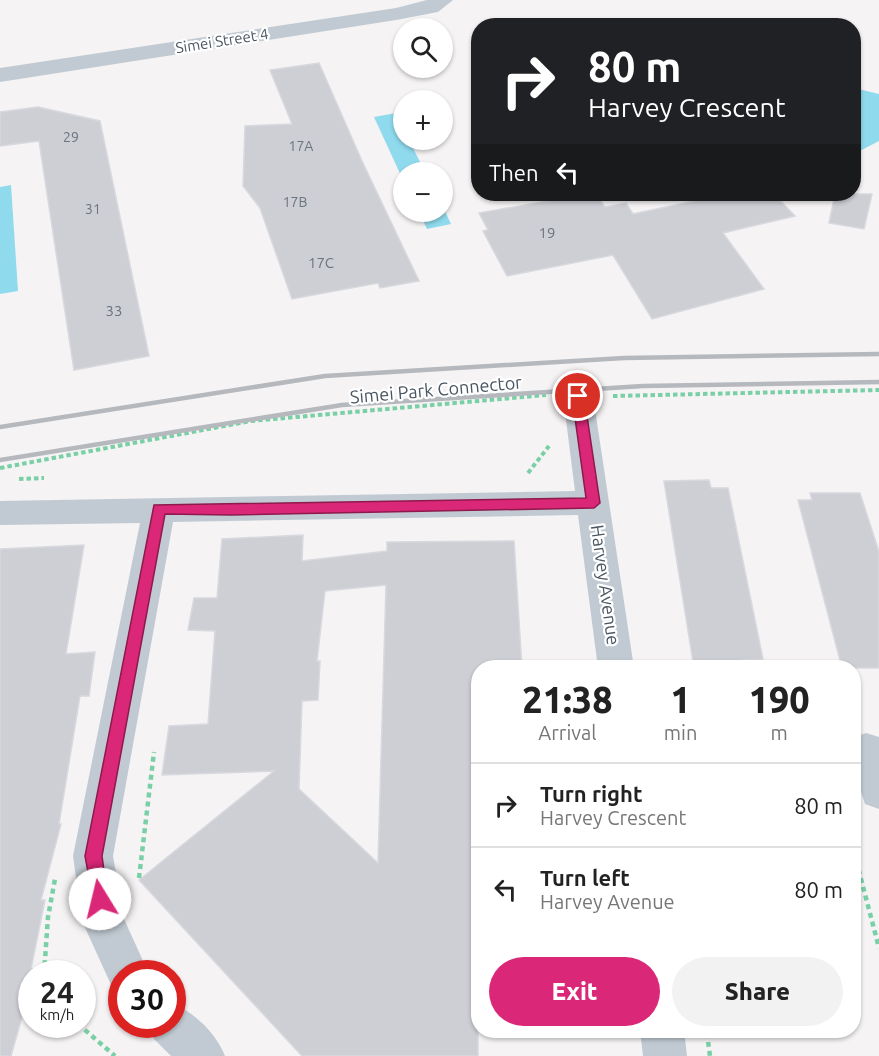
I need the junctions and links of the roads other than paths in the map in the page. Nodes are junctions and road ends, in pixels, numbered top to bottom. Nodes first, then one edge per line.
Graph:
1 (442, 0) edge
2 (0, 75) edge
3 (578, 396) road end
4 (594, 503) junction
5 (159, 509) junction
6 (0, 513) edge
7 (615, 660) edge
8 (866, 749) edge
9 (879, 792) edge
10 (121, 960) edge
11 (184, 1038) edge
12 (663, 1038) edge
13 (203, 1056) edge
14 (665, 1056) edge

1 - 2 street, Simei Street 4
3 - 4 street, Harvey Avenue
4 - 5 street
4 - 7 street, Harvey Avenue
5 - 6 street
5 - 10 street
8 - 9 street
11 - 13 street
12 - 14 street

